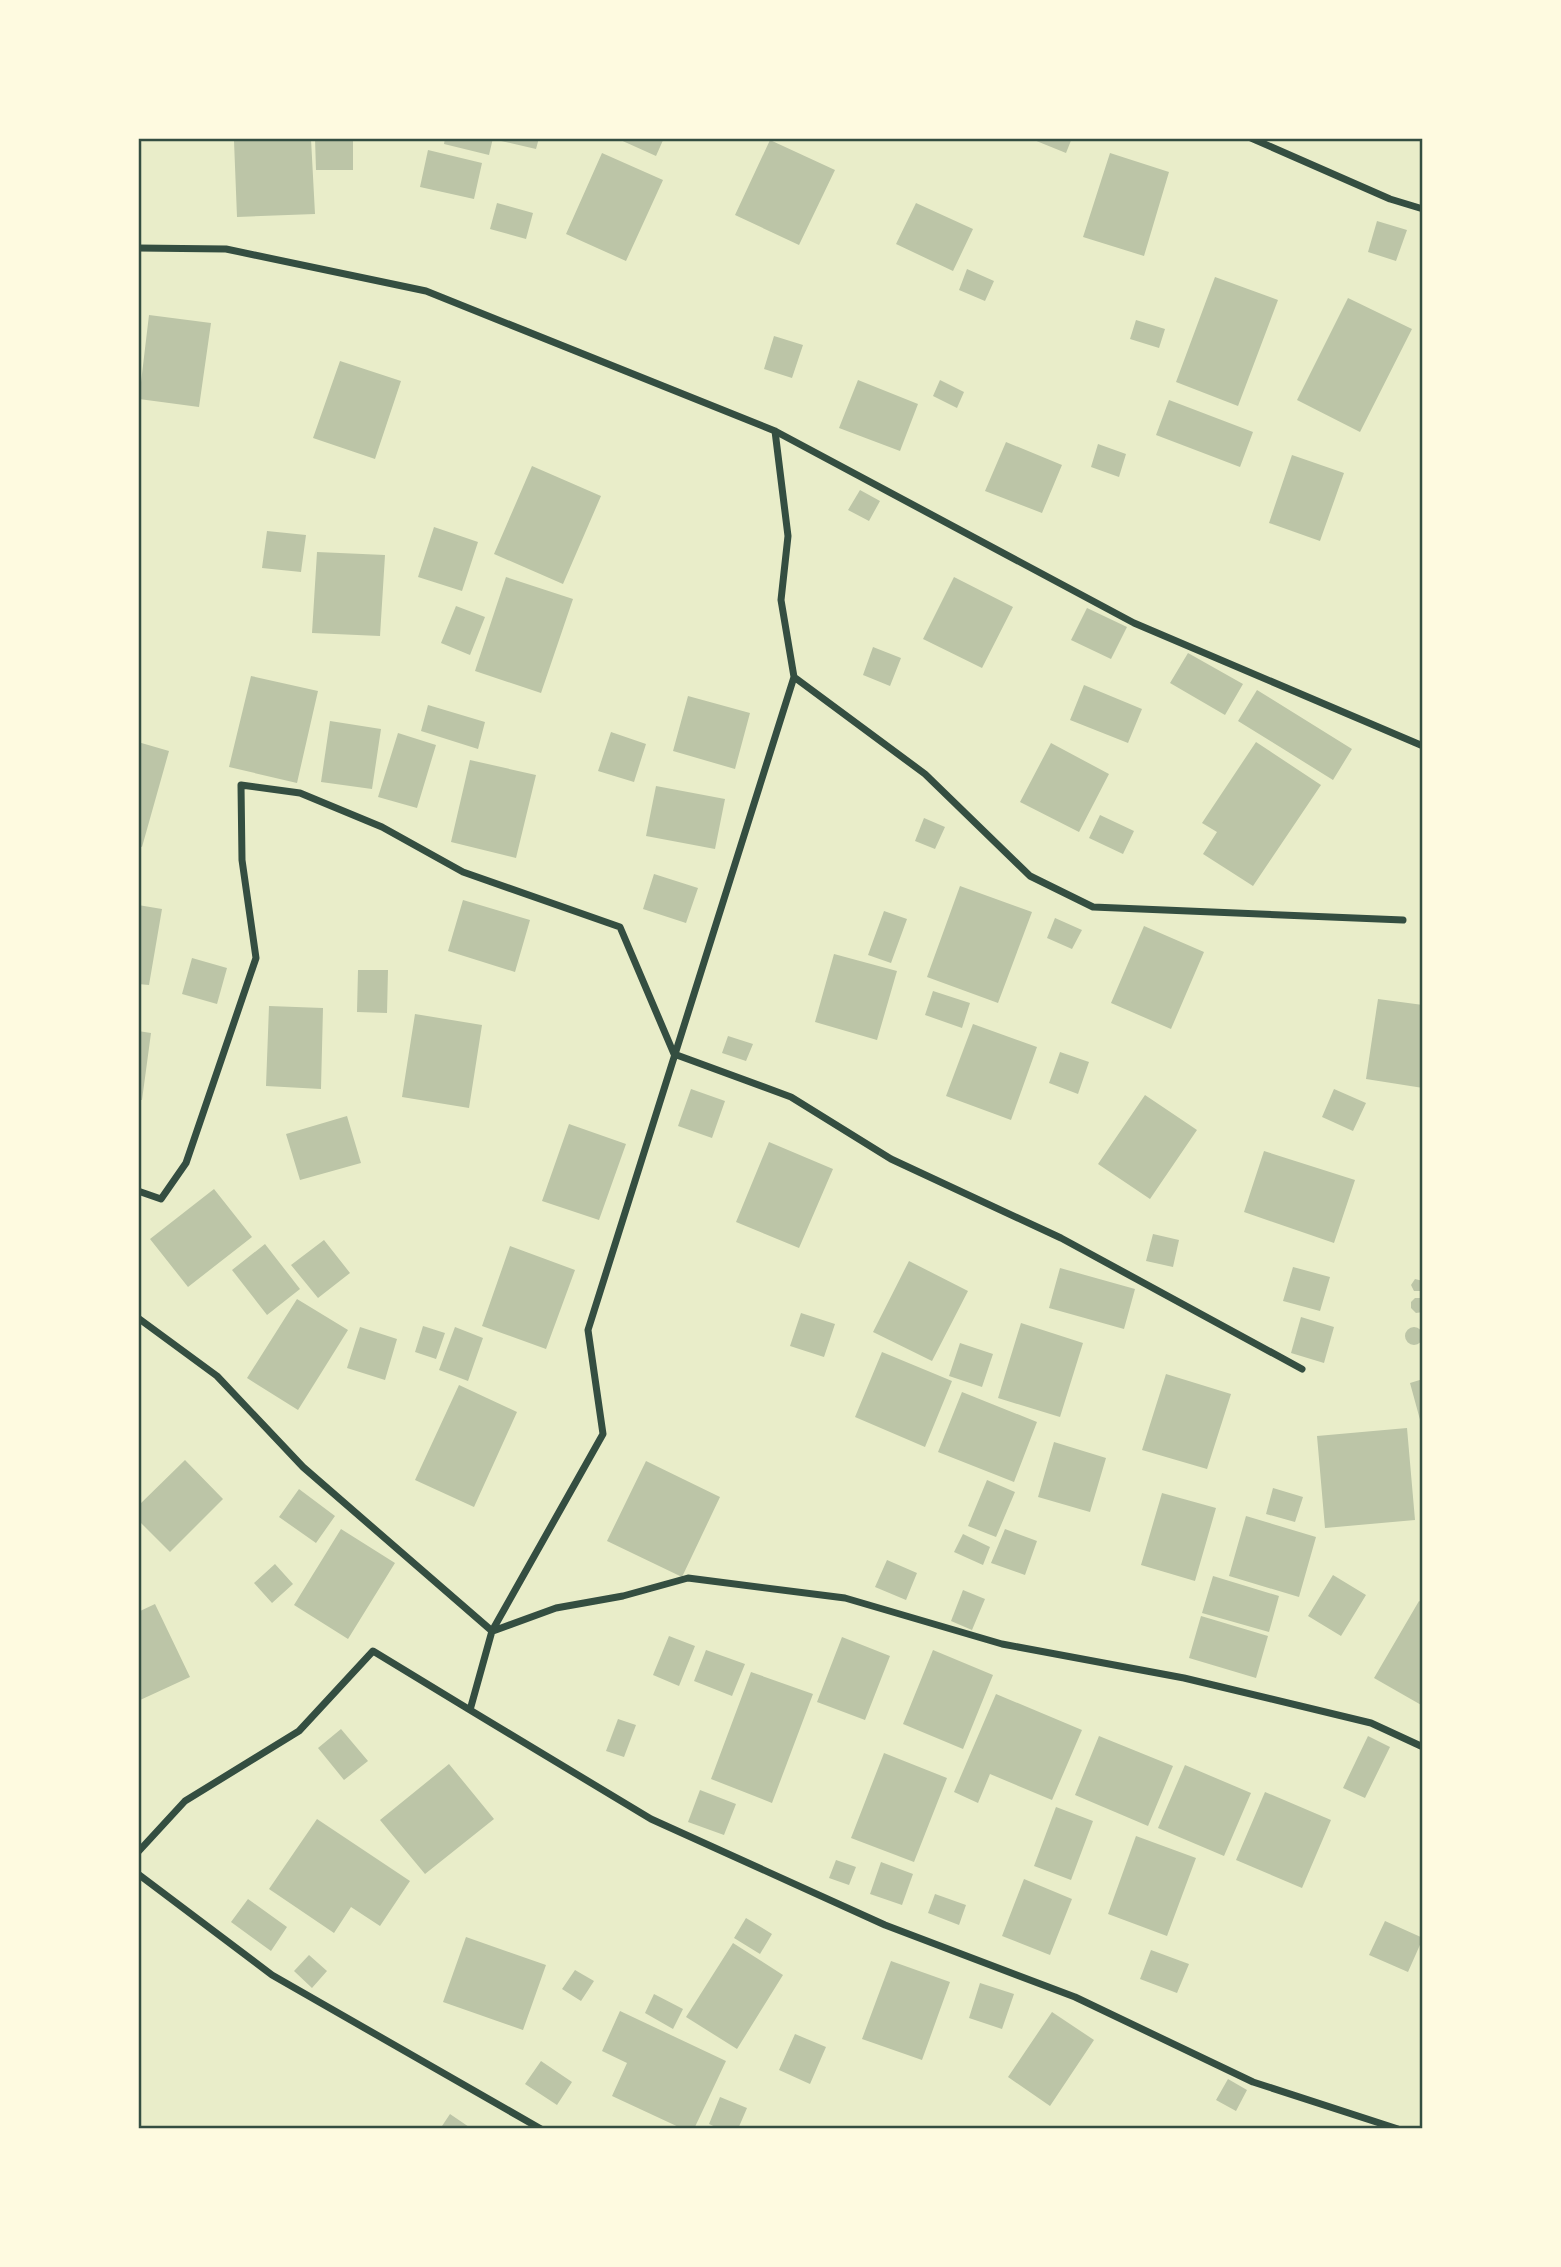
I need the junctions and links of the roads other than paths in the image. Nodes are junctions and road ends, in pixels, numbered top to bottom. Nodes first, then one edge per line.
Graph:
1 (1251, 138) edge
2 (1423, 209) edge
3 (138, 248) edge
4 (775, 431) junction
5 (794, 677) junction
6 (1423, 746) edge
7 (1403, 920) dead end
8 (674, 1054) junction
9 (138, 1191) edge
10 (138, 1318) edge
11 (1302, 1369) dead end
12 (492, 1631) junction
13 (470, 1710) junction
14 (1423, 1748) edge
15 (138, 1852) edge
16 (138, 1874) edge
17 (541, 2129) edge
18 (1398, 2129) edge

1 - 2 street
3 - 4 street
4 - 5 street
4 - 6 street
5 - 7 street
5 - 8 street
8 - 9 street
8 - 11 street
8 - 12 street
10 - 12 street
12 - 13 street
12 - 14 street
13 - 15 street
13 - 18 street
16 - 17 street

